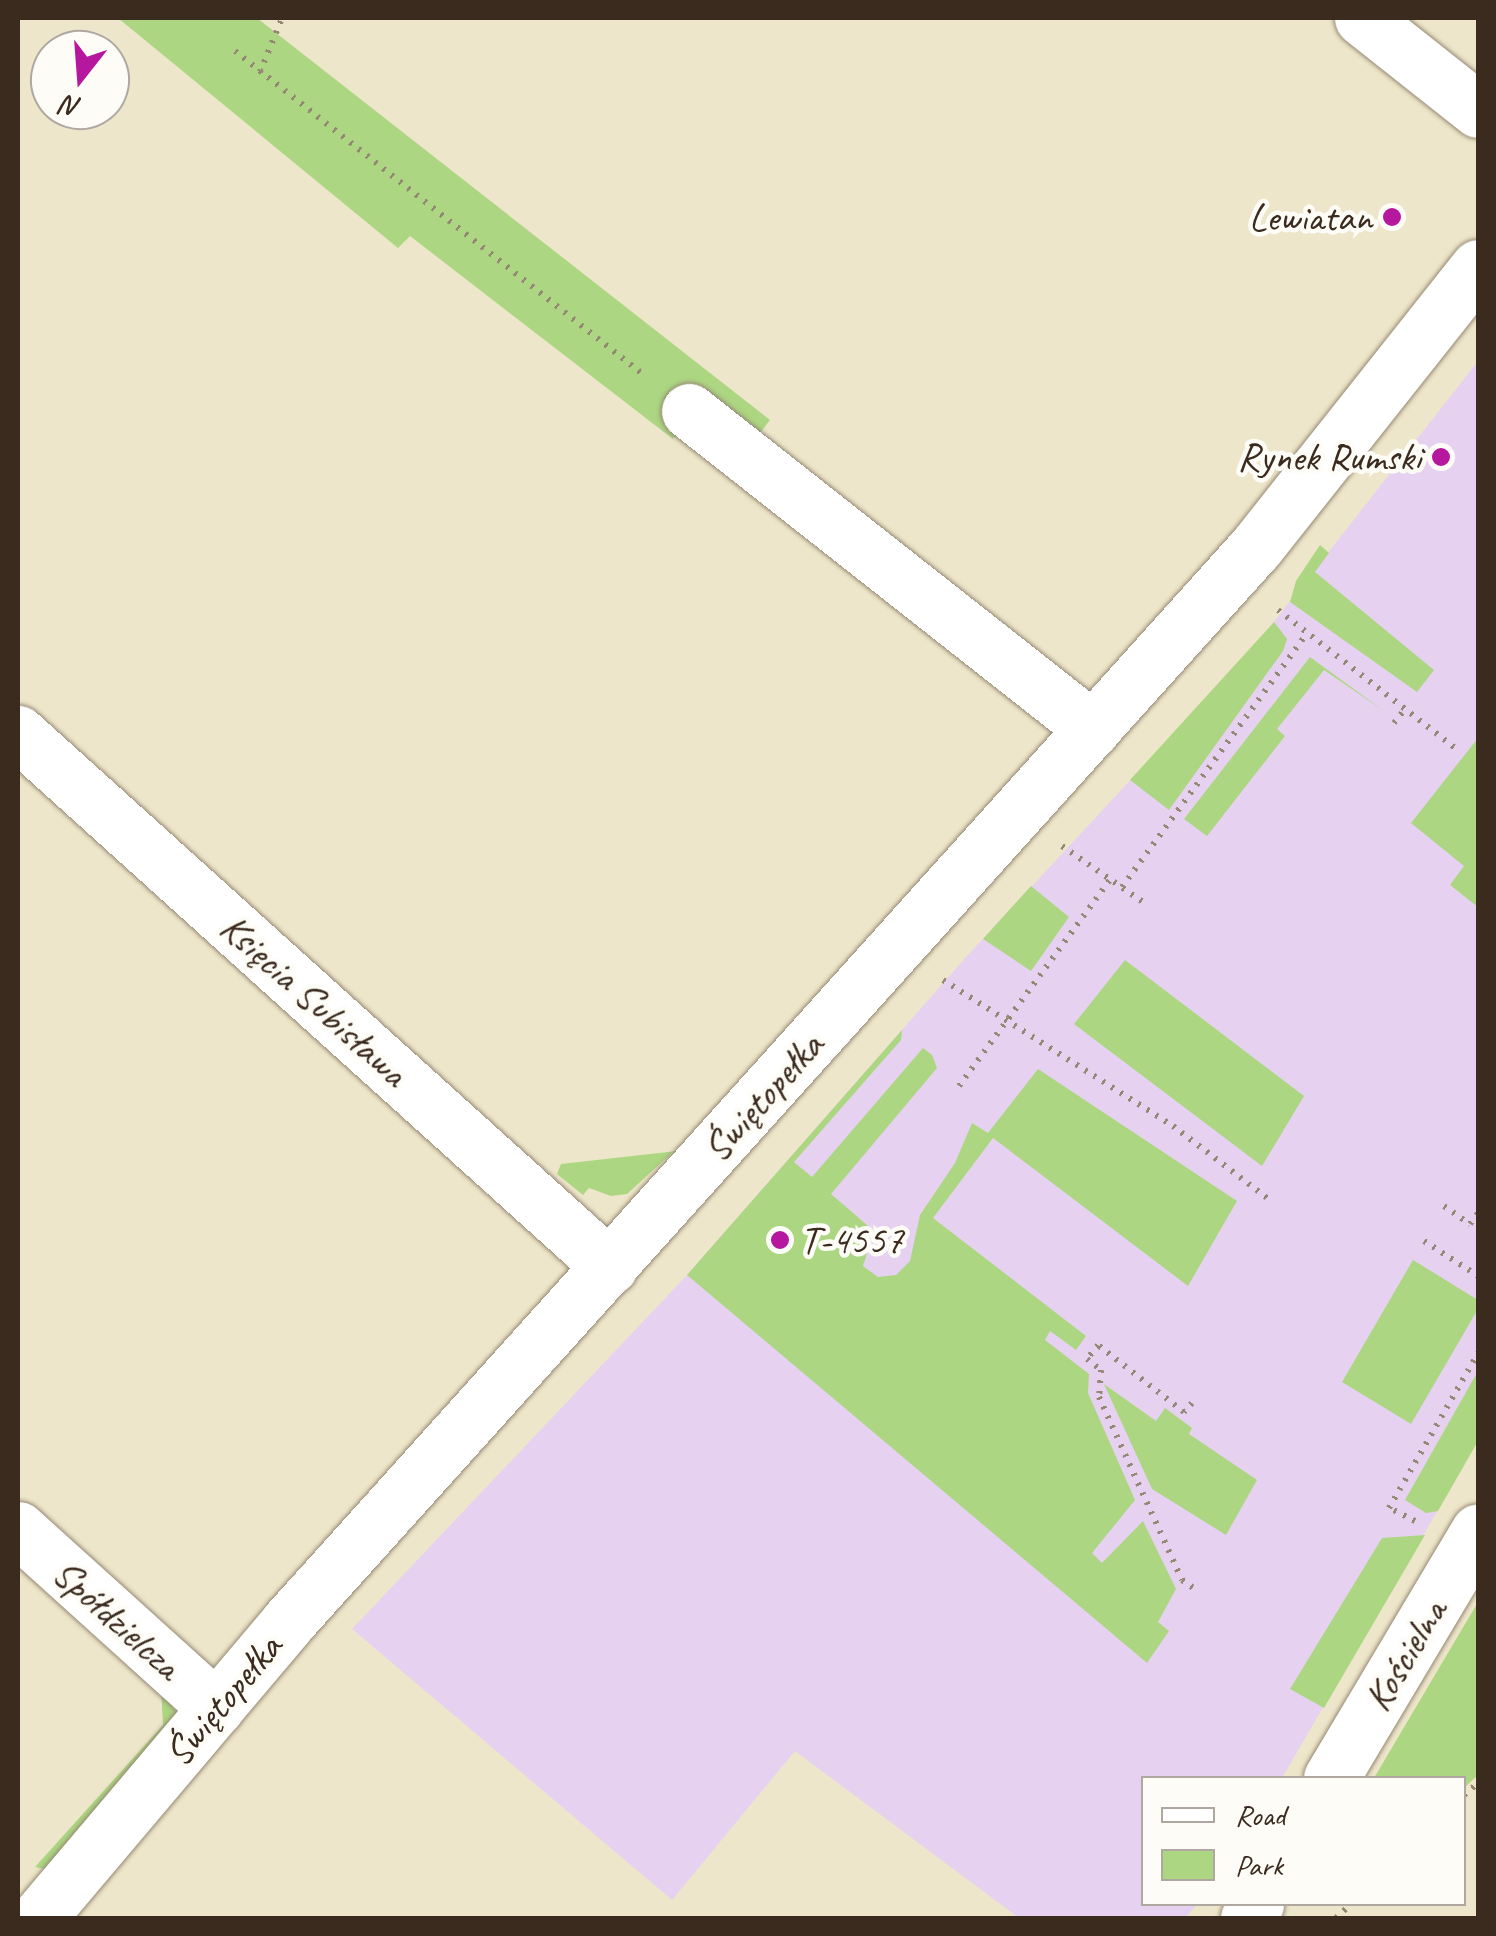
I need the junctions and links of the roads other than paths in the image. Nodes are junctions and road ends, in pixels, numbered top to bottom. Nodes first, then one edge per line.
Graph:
1 (1362, 18) edge
2 (1478, 110) edge
3 (1478, 268) edge
4 (689, 411) road end
5 (1094, 729) junction
6 (18, 733) edge
7 (610, 1268) junction
8 (18, 1529) edge
9 (1453, 1530) edge
10 (216, 1708) junction
11 (1332, 1776) edge
12 (38, 1918) edge

1 - 2 street
3 - 5 street, Świętopełka
4 - 5 street
5 - 7 street, Świętopełka
6 - 7 street, Księcia Subisława
7 - 10 street, Świętopełka
8 - 10 street, Spółdzielcza
9 - 11 street, Kościelna
10 - 12 street, Świętopełka

